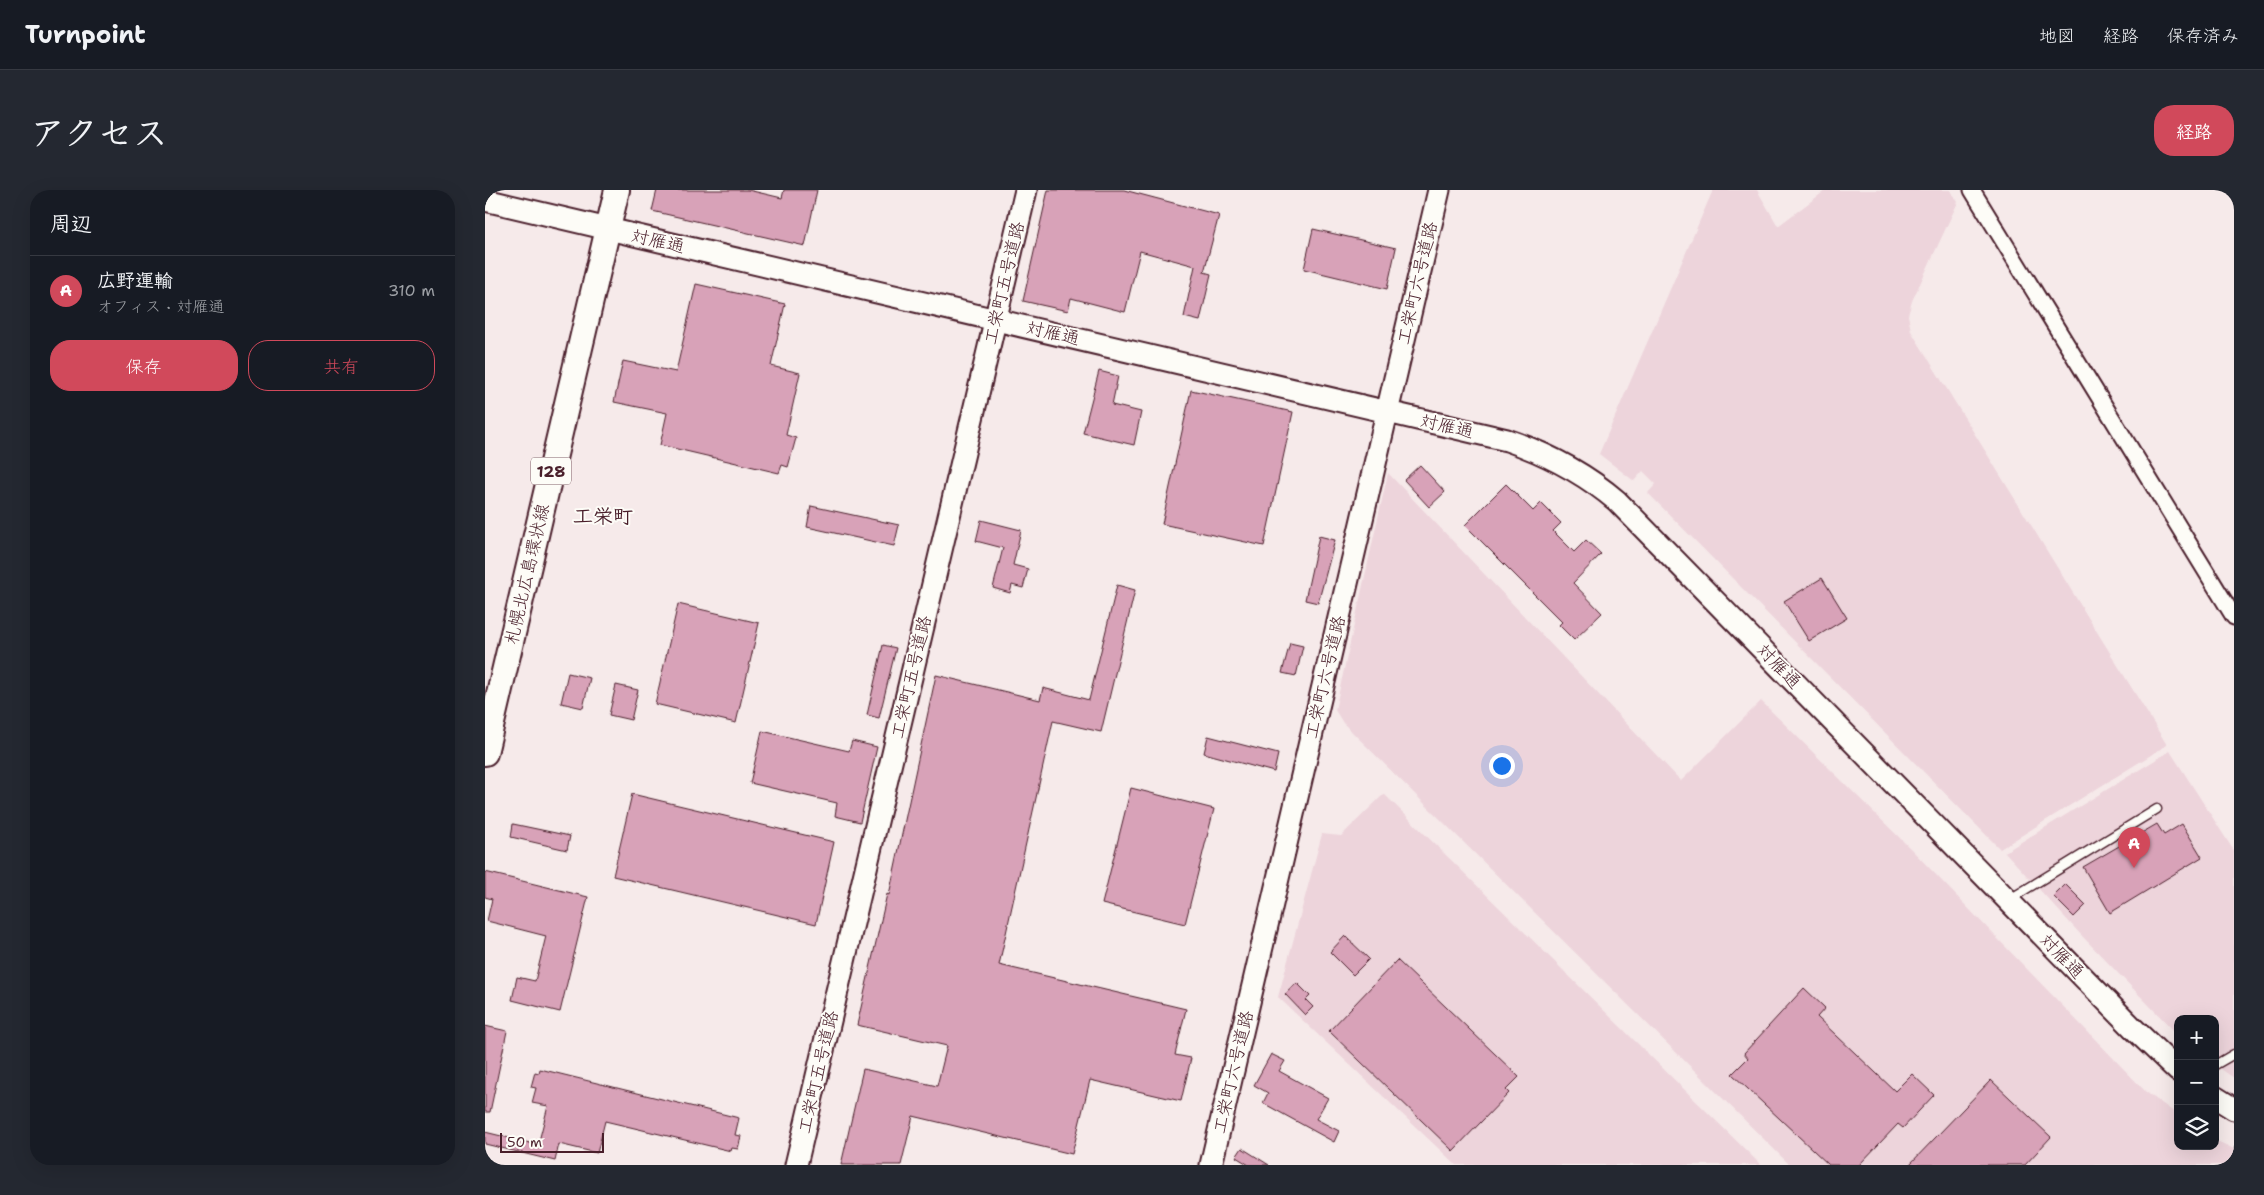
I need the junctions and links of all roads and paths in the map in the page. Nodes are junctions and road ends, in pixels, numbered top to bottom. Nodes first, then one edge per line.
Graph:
1 (617, 190) edge
2 (1026, 190) edge
3 (1439, 190) edge
4 (1972, 190) edge
5 (485, 200) edge
6 (608, 229) junction
7 (995, 320) junction
8 (1387, 412) junction
9 (2234, 617) edge
10 (485, 753) edge
11 (2157, 809) dead end
12 (2009, 900) junction
13 (2234, 1054) edge
14 (2219, 1063) edge
15 (2174, 1067) edge
16 (2219, 1100) edge
17 (2234, 1109) edge
18 (797, 1165) edge
19 (1211, 1165) edge

1 - 6 main road, 札幌北広島環状線 / 128
2 - 7 street, 工栄町五号道路
3 - 8 street, 工栄町六号道路
4 - 9 street
5 - 6 street, 対雁通
6 - 7 street, 対雁通
6 - 10 main road, 札幌北広島環状線 / 128
7 - 8 street, 対雁通
7 - 18 street, 工栄町五号道路
8 - 12 street, 対雁通
8 - 19 street, 工栄町六号道路
11 - 12 lane
12 - 15 street, 対雁通
13 - 14 lane
16 - 17 street

